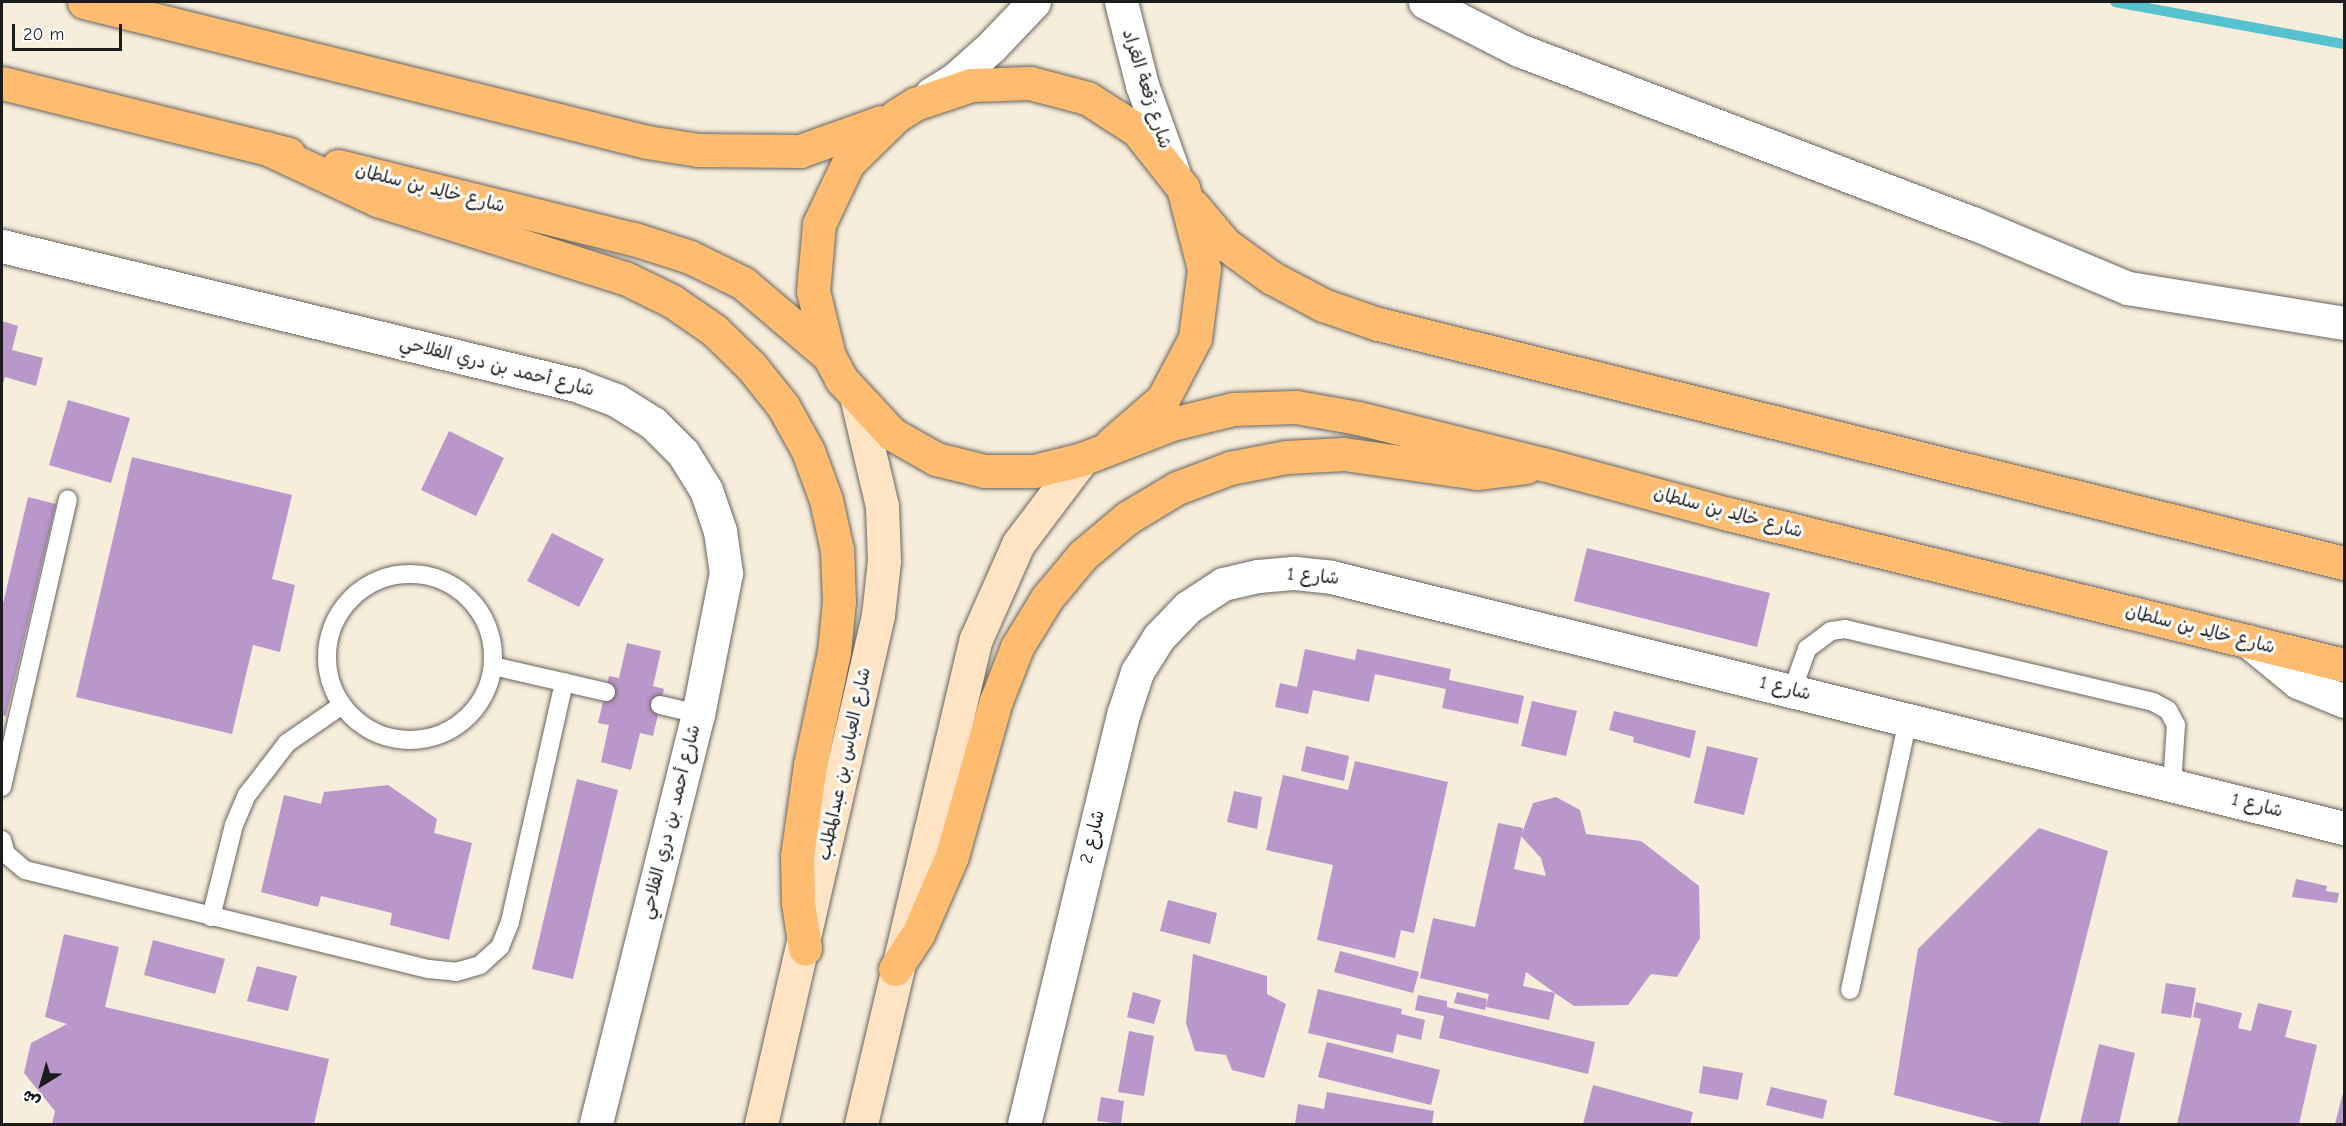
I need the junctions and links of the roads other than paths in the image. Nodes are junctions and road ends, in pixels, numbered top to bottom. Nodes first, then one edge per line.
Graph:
1 (1034, 2) edge
2 (1121, 2) edge
3 (1425, 2) edge
4 (91, 3) edge
5 (2, 83) edge
6 (906, 110) junction
7 (266, 148) junction
8 (1182, 189) junction
9 (2, 246) edge
10 (2344, 323) edge
11 (829, 356) junction
12 (856, 400) junction
13 (1111, 444) junction
14 (1082, 459) junction
15 (1543, 464) junction
16 (68, 499) dead end
17 (2344, 563) edge
18 (1223, 584) joint
19 (2247, 641) junction
20 (2344, 665) edge
21 (493, 666) junction
22 (564, 682) junction
23 (1792, 691) junction
24 (606, 692) dead end
25 (2344, 701) edge
26 (342, 705) junction
27 (660, 705) dead end
28 (698, 714) junction
29 (1908, 720) junction
30 (2172, 785) junction
31 (2, 787) edge
32 (2344, 828) edge
33 (2, 840) edge
34 (212, 917) junction
35 (805, 948) junction
36 (895, 969) junction
37 (1850, 990) dead end
38 (596, 1125) edge
39 (761, 1125) edge
40 (861, 1125) edge
41 (1024, 1125) edge

1 - 6 street
2 - 8 street, شارع رَقعة العَراد
3 - 10 street
4 - 6 main road
5 - 7 main road, شارع خالِد بن سلطان
6 - 8 main road
6 - 11 main road
7 - 11 main road, شارع خالِد بن سلطان
7 - 35 main road
8 - 13 main road
8 - 17 main road
9 - 28 street, شارع أحمد بن دري الفلاحي
11 - 12 main road
12 - 14 main road
12 - 35 street, شارع العباس بن عبدالمطلب
13 - 14 main road
13 - 15 main road, شارع خالِد بن سلطان
14 - 36 street
15 - 19 main road, شارع خالِد بن سلطان
15 - 36 main road
16 - 31 lane
18 - 23 street, شارع 1
18 - 41 street, شارع 2
19 - 20 main road, شارع خالِد بن سلطان
19 - 25 street
21 - 22 lane
21 - 26 lane
21 - 26 lane
22 - 24 lane
22 - 34 lane
23 - 29 street, شارع 1
23 - 30 lane
26 - 34 lane
27 - 28 lane
28 - 38 street, شارع أحمد بن دري الفلاحي
29 - 30 street, شارع 1
29 - 37 lane
30 - 32 street, شارع 1
33 - 34 lane
35 - 39 street, شارع العباس بن عبدالمطلب
36 - 40 street

